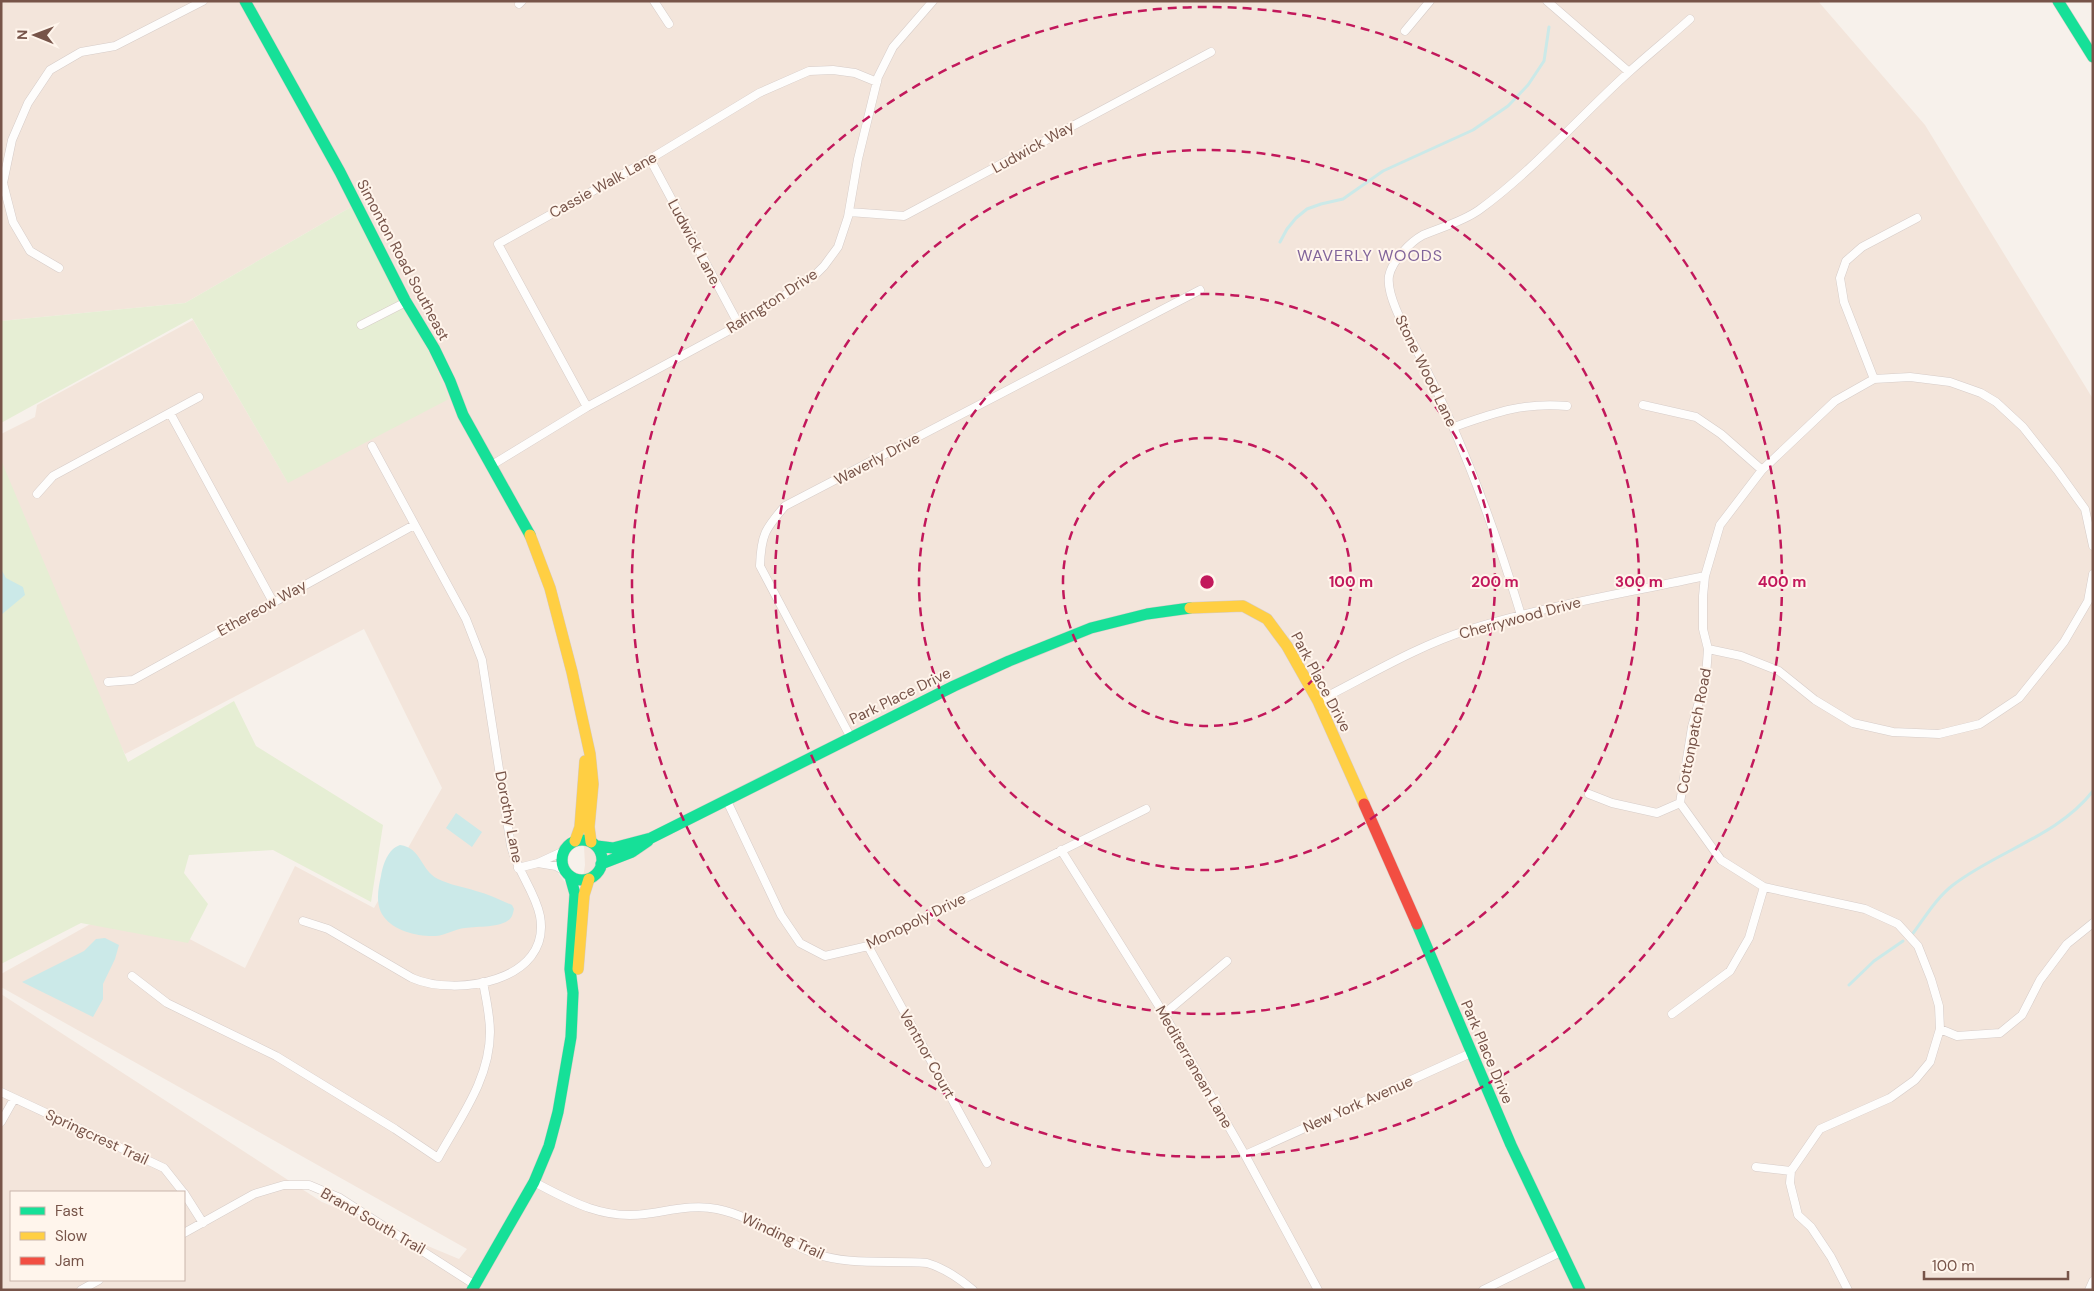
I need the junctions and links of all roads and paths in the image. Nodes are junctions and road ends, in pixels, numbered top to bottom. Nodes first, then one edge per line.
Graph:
1 (203, 1) edge
2 (245, 1) edge
3 (654, 1) edge
4 (933, 1) edge
5 (1430, 1) edge
6 (1548, 1) edge
7 (2058, 1) edge
8 (1690, 19) dead end
9 (669, 24) dead end
10 (1405, 31) dead end
11 (1211, 52) dead end
12 (2093, 57) edge
13 (1629, 72) junction
14 (876, 82) junction
15 (650, 159) junction
16 (849, 212) junction
17 (1917, 218) dead end
18 (59, 268) dead end
19 (1200, 290) dead end
20 (406, 302) junction
21 (361, 325) dead end
22 (738, 325) junction
23 (1874, 379) junction
24 (199, 397) dead end
25 (1642, 405) dead end
26 (1567, 406) dead end
27 (587, 408) junction
28 (170, 413) junction
29 (1454, 427) junction
30 (372, 446) dead end
31 (492, 465) junction
32 (1762, 470) junction
33 (37, 494) dead end
34 (414, 525) junction
35 (2093, 546) edge
36 (2093, 574) edge
37 (1705, 576) junction
38 (273, 602) junction
39 (1521, 615) junction
40 (1708, 649) junction
41 (108, 682) dead end
42 (1318, 702) junction
43 (851, 738) junction
44 (587, 745) junction
45 (1589, 794) dead end
46 (727, 801) junction
47 (1680, 803) junction
48 (1146, 809) dead end
49 (651, 838) junction
50 (575, 841) junction
51 (594, 844) junction
52 (1061, 850) junction
53 (564, 851) junction
54 (538, 863) junction
55 (602, 864) junction
56 (518, 868) junction
57 (567, 874) junction
58 (589, 879) junction
59 (1764, 887) junction
60 (303, 921) dead end
61 (2093, 922) edge
62 (868, 946) junction
63 (1227, 961) dead end
64 (132, 976) dead end
65 (483, 982) junction
66 (573, 993) junction
67 (1164, 1014) junction
68 (1672, 1014) dead end
69 (1940, 1029) junction
70 (1471, 1053) junction
71 (1, 1092) edge
72 (14, 1099) junction
73 (1, 1122) edge
74 (1245, 1155) junction
75 (987, 1162) dead end
76 (1756, 1167) dead end
77 (1790, 1171) junction
78 (534, 1182) junction
79 (181, 1191) edge
80 (185, 1196) edge
81 (203, 1223) junction
82 (185, 1232) edge
83 (1561, 1252) junction
84 (97, 1281) edge
85 (2093, 1281) edge
86 (474, 1287) edge
87 (81, 1290) edge
88 (973, 1290) edge
89 (1318, 1290) edge
90 (1483, 1290) edge
91 (1580, 1290) edge
92 (1848, 1290) edge
93 (2089, 1290) edge

1 - 18 street
2 - 20 main road, Simonton Road Southeast
3 - 9 street
4 - 14 street, Rafington Drive
5 - 10 street
6 - 13 street
7 - 12 main road
8 - 13 street, Stone Wood Lane
11 - 16 street, Ludwick Way
13 - 29 street, Stone Wood Lane
14 - 15 street, Cassie Walk Lane
14 - 16 street, Rafington Drive
15 - 22 street, Ludwick Lane
15 - 27 street, Cassie Walk Lane
16 - 22 street, Rafington Drive
17 - 23 street
19 - 43 street, Waverly Drive
20 - 21 street
20 - 31 main road, Simonton Road Southeast
22 - 27 street, Rafington Drive
23 - 32 street, Cottonpatch Road
23 - 35 street, Cottonpatch Road
24 - 28 street
25 - 32 street
26 - 29 street
27 - 31 street, Rafington Drive
28 - 33 street
28 - 38 street
29 - 39 street, Stone Wood Lane
30 - 34 street, Dorothy Lane
31 - 44 main road, Simonton Road Southeast
32 - 37 street, Cottonpatch Road
34 - 38 street, Ethereow Way
34 - 56 street, Dorothy Lane
36 - 40 street, Cottonpatch Road
37 - 39 street, Cherrywood Drive
37 - 40 street, Cottonpatch Road
38 - 41 street, Ethereow Way
39 - 42 street, Cherrywood Drive
40 - 47 street, Cottonpatch Road
42 - 43 main road, Park Place Drive
42 - 70 main road, Park Place Drive
43 - 46 main road, Park Place Drive
44 - 50 main road
44 - 51 main road, Simonton Road Southeast
45 - 47 street
46 - 49 main road, Park Place Drive
46 - 62 street, Monopoly Drive
47 - 59 street, Cottonpatch Road
48 - 52 street, Monopoly Drive
49 - 51 main road, Park Place Drive
49 - 55 main road, Park Place Drive
50 - 51 main road
50 - 53 main road
51 - 55 main road
52 - 62 street, Monopoly Drive
52 - 67 street, Mediterranean Lane
53 - 54 street
53 - 57 main road
54 - 56 street
54 - 57 street
55 - 58 main road
56 - 65 street, Dorothy Lane
57 - 58 main road
57 - 66 main road
58 - 66 main road
59 - 68 street
59 - 69 street, Cottonpatch Road
60 - 65 street, Dorothy Lane
61 - 69 street
62 - 75 street, Ventnor Court
63 - 67 street
64 - 65 street
66 - 78 main road
67 - 74 street, Mediterranean Lane
69 - 77 street, Cottonpatch Road
70 - 74 street, New York Avenue
70 - 83 main road, Park Place Drive
71 - 72 street, Springcrest Trail
72 - 73 street
72 - 79 street, Springcrest Trail
74 - 89 street, Mediterranean Lane
76 - 77 street
77 - 92 street
78 - 86 main road
78 - 88 street, Winding Trail
80 - 81 street, Springcrest Trail
81 - 82 street, Brand South Trail
81 - 86 street, Brand South Trail
83 - 90 street
83 - 91 main road, Park Place Drive
84 - 87 street
85 - 93 street

